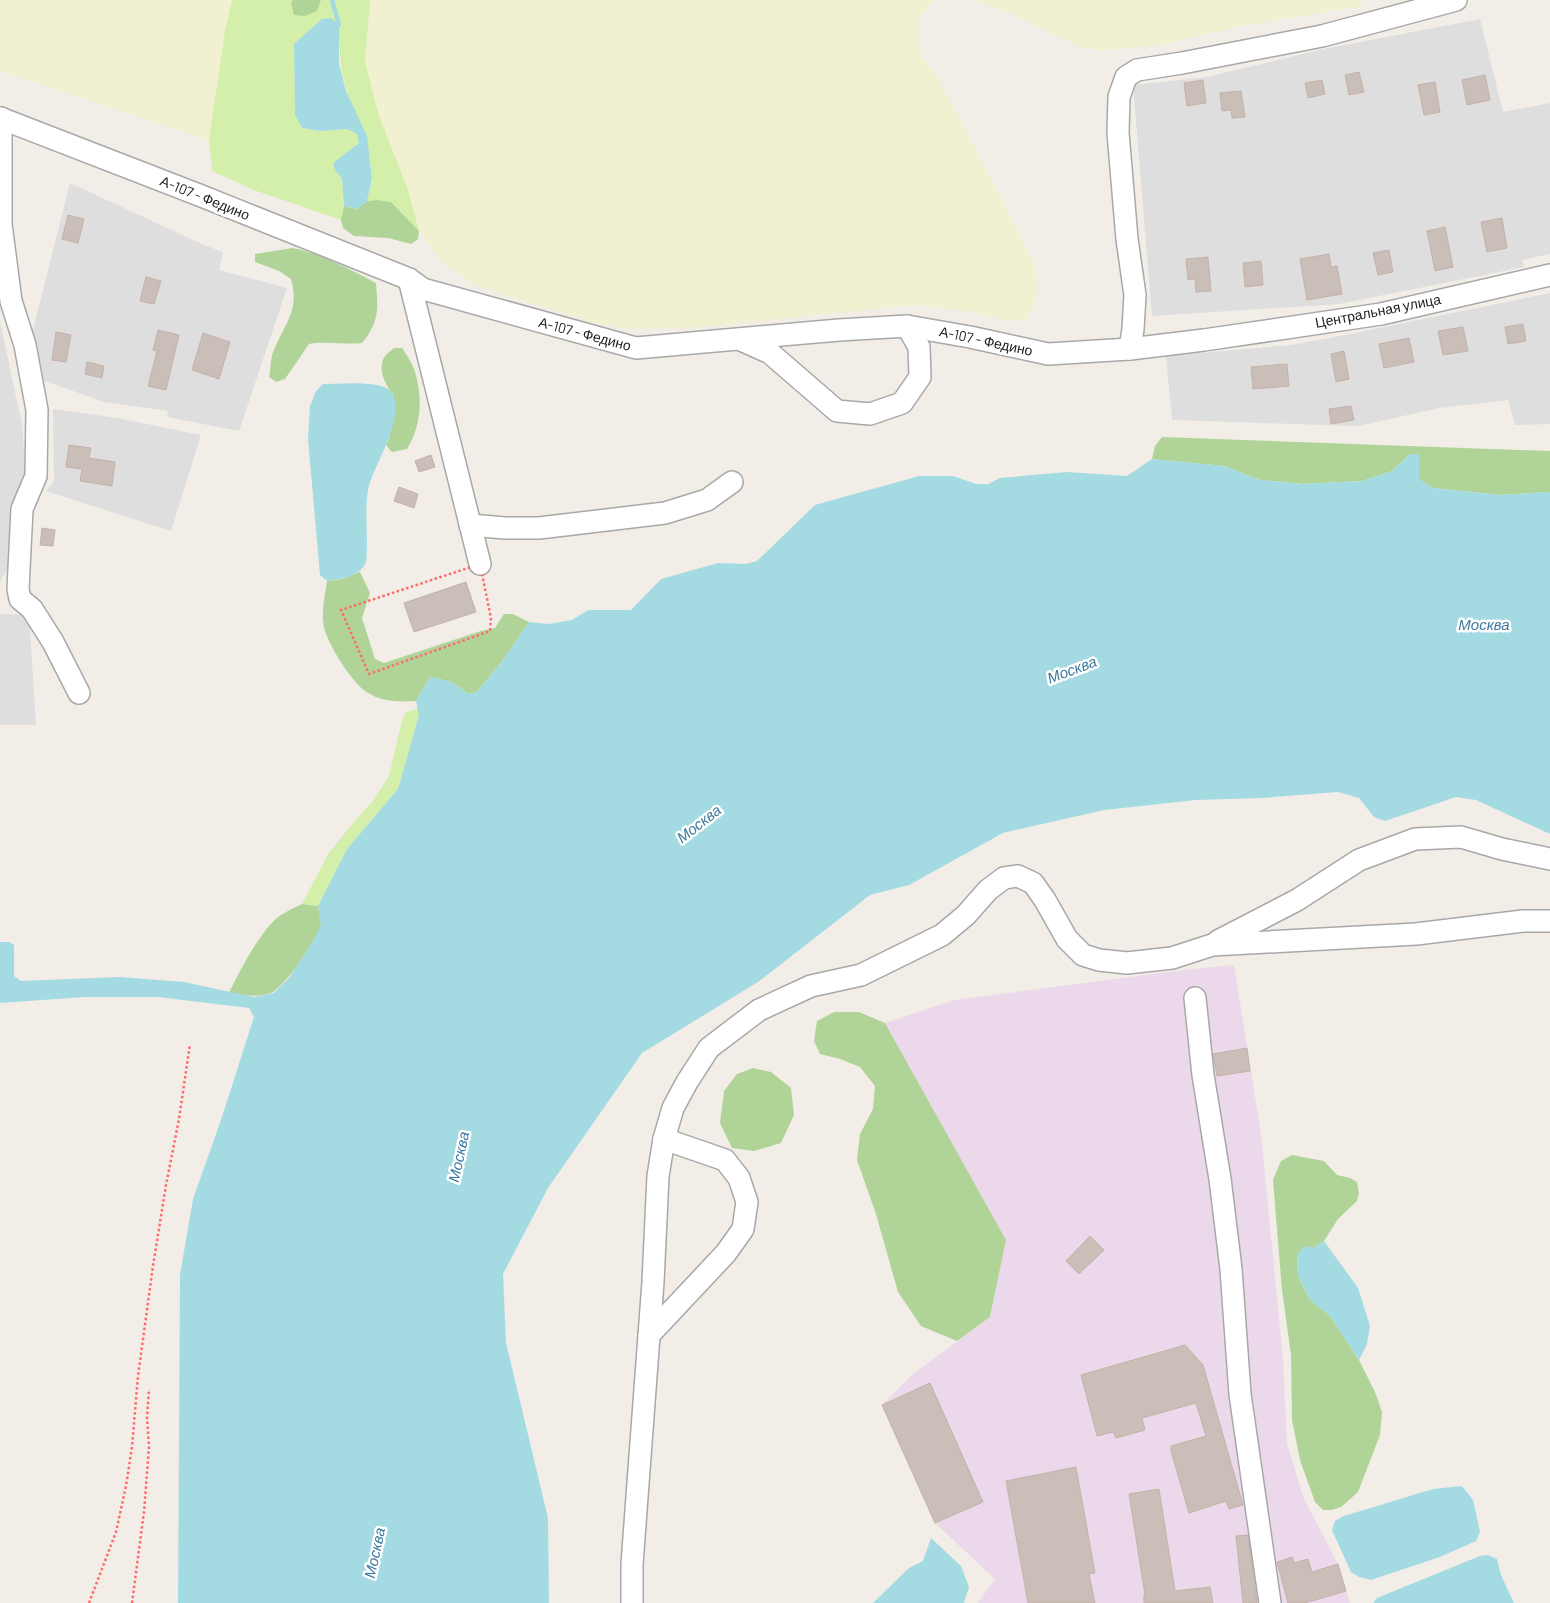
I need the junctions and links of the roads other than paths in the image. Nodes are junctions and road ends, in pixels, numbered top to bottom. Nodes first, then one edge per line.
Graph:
1 (1456, 0) edge
2 (0, 118) edge
3 (1550, 275) edge
4 (409, 279) junction
5 (907, 326) junction
6 (738, 339) junction
7 (1204, 340) joint
8 (1130, 349) junction
9 (732, 482) dead end
10 (470, 526) junction
11 (480, 564) road end
12 (79, 693) dead end
13 (1550, 859) edge
14 (1550, 921) edge
15 (1212, 945) junction
16 (1195, 998) dead end
17 (664, 1139) junction
18 (649, 1335) junction
19 (632, 1603) edge
20 (1270, 1603) edge

1 - 8 street
2 - 4 street, А-107 - Федино
2 - 12 street
3 - 7 street, Центральная улица
4 - 6 street, А-107 - Федино
4 - 10 street
5 - 6 street, А-107 - Федино
5 - 6 street
5 - 8 street, А-107 - Федино
7 - 8 street, А-107 - Федино
9 - 10 street
10 - 11 street
13 - 15 street
14 - 15 street
15 - 17 street
16 - 20 street
17 - 18 street
17 - 18 street
18 - 19 street

